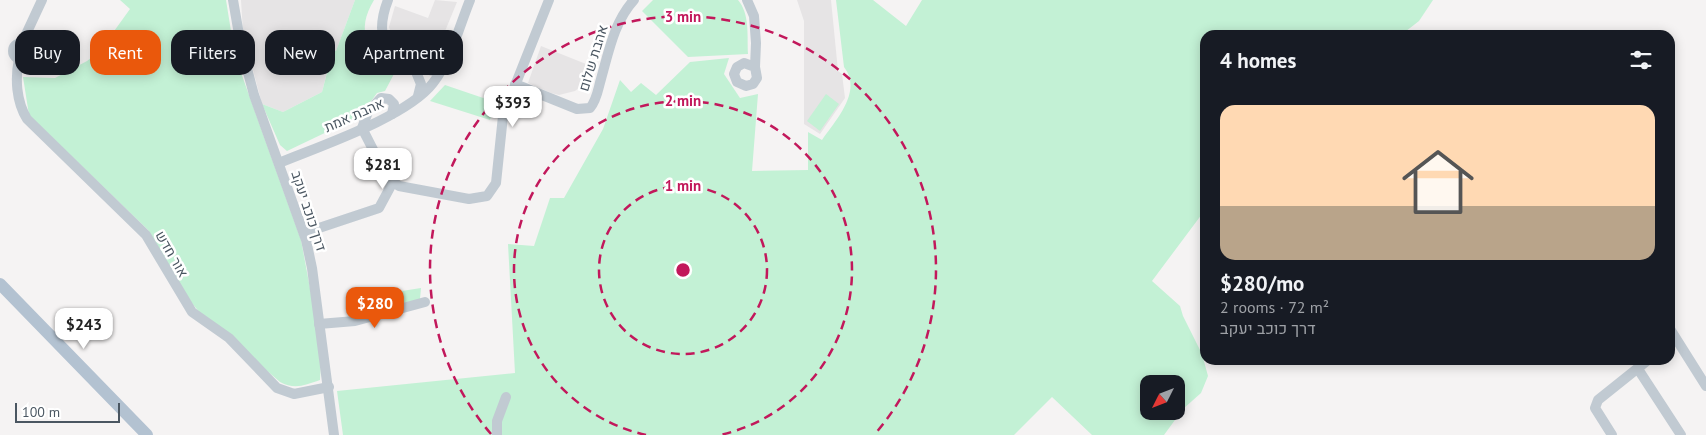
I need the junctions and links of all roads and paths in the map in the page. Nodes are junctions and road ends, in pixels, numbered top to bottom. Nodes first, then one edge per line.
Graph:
1 (42, 0) edge
2 (233, 0) edge
3 (388, 0) edge
4 (470, 0) edge
5 (549, 0) edge
6 (634, 0) edge
7 (747, 0) edge
8 (382, 30) edge
9 (458, 30) edge
10 (751, 65) dead end
11 (417, 75) edge
12 (438, 75) edge
13 (515, 84) junction
14 (418, 97) junction
15 (392, 114) junction
16 (362, 128) junction
17 (279, 163) junction
18 (393, 182) junction
19 (304, 232) junction
20 (0, 284) edge
21 (425, 302) dead end
22 (319, 324) junction
23 (1675, 342) edge
24 (1642, 365) edge
25 (1638, 369) junction
26 (1706, 386) edge
27 (329, 387) junction
28 (506, 397) dead end
29 (146, 435) edge
30 (334, 435) edge
31 (497, 435) edge
32 (1612, 435) edge
33 (1681, 435) edge

1 - 27 street, אור חדש
2 - 17 street, דרך כוכב יעקב
3 - 8 street
4 - 9 street, אהבת אמת
5 - 13 street
6 - 13 street, אהבת שלום
7 - 10 street
11 - 14 street
12 - 14 street, אהבת אמת
13 - 18 street
14 - 15 street, אהבת אמת
15 - 16 street, אהבת אמת
15 - 16 street
16 - 17 street, אהבת אמת
16 - 18 street
17 - 19 street, דרך כוכב יעקב
18 - 19 street
19 - 22 street, דרך כוכב יעקב
20 - 29 main road
21 - 22 street
22 - 27 street, דרך כוכב יעקב
23 - 26 street
24 - 25 street
25 - 32 street
25 - 33 street
27 - 30 street, דרך כוכב יעקב
28 - 31 street

